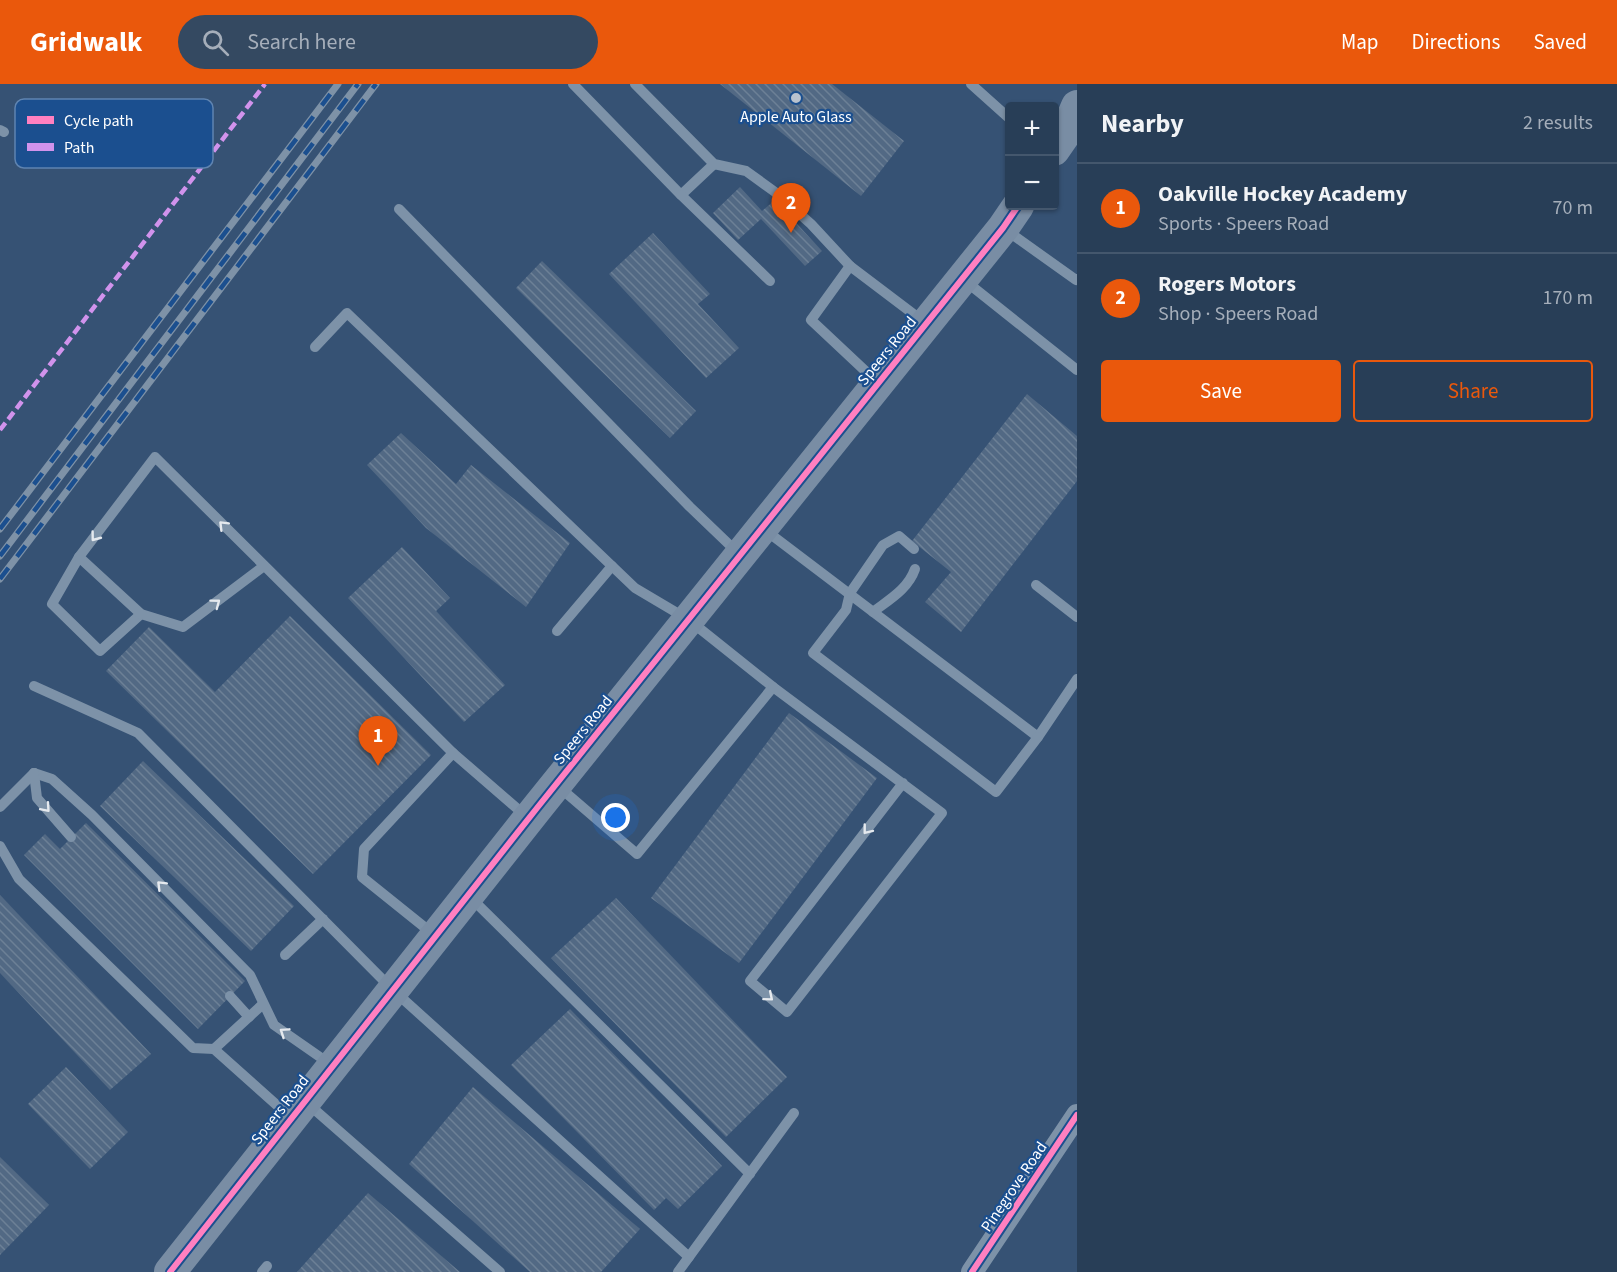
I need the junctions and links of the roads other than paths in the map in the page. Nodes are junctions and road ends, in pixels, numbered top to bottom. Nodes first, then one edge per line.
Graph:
1 (573, 84) edge
2 (636, 84) edge
3 (971, 84) edge
4 (1077, 106) edge
5 (1005, 115) edge
6 (1059, 143) edge
7 (714, 164) junction
8 (681, 195) junction
9 (399, 209) dead end
10 (1011, 217) edge
11 (850, 266) junction
12 (963, 279) junction
13 (1077, 279) edge
14 (770, 280) dead end
15 (926, 324) junction
16 (315, 347) dead end
17 (1077, 370) edge
18 (879, 384) junction
19 (762, 528) junction
20 (914, 549) dead end
21 (740, 554) junction
22 (79, 557) junction
23 (264, 566) junction
24 (612, 566) junction
25 (915, 569) dead end
26 (1036, 585) dead end
27 (850, 593) junction
28 (873, 612) junction
29 (141, 615) junction
30 (1077, 617) edge
31 (689, 620) junction
32 (556, 631) dead end
33 (1077, 679) edge
34 (34, 686) dead end
35 (773, 687) junction
36 (1038, 737) junction
37 (453, 753) junction
38 (34, 773) junction
39 (903, 783) junction
40 (556, 784) junction
41 (0, 807) edge
42 (528, 818) junction
43 (71, 837) dead end
44 (0, 846) edge
45 (468, 894) junction
46 (323, 919) junction
47 (435, 936) junction
48 (285, 955) dead end
49 (393, 990) junction
50 (230, 996) dead end
51 (263, 1004) junction
52 (249, 1017) junction
53 (214, 1049) junction
54 (333, 1065) junction
55 (298, 1110) junction
56 (794, 1113) dead end
57 (1075, 1125) edge
58 (750, 1174) junction
59 (689, 1257) junction
60 (170, 1272) edge
61 (500, 1272) edge
62 (678, 1272) edge
63 (972, 1272) edge

1 - 8 lane
2 - 7 lane
3 - 5 lane
4 - 6 main road
7 - 8 lane
7 - 11 lane
8 - 14 lane
9 - 21 lane
10 - 12 main road, Speers Road
10 - 13 lane
11 - 15 lane
11 - 18 lane
12 - 15 main road, Speers Road
12 - 17 lane
15 - 18 main road, Speers Road
16 - 24 lane
18 - 19 main road, Speers Road
19 - 21 main road, Speers Road
19 - 27 lane
20 - 27 lane
21 - 31 main road, Speers Road
23 -> 22 lane
22 - 29 lane
22 - 29 lane
29 -> 23 lane
23 - 37 lane
24 - 31 lane
24 - 32 lane
25 - 28 lane
26 - 30 lane
27 - 28 lane
27 - 36 lane
28 - 36 lane
31 - 35 lane
31 - 40 main road, Speers Road
33 - 36 lane
34 - 46 lane
35 - 39 lane
35 - 40 lane
37 - 42 lane
37 - 47 lane
38 - 41 lane
38 -> 43 lane
51 -> 38 lane
39 -> 39 lane
40 - 42 main road, Speers Road
42 - 45 main road, Speers Road
44 - 53 lane
45 - 47 main road, Speers Road
45 - 58 lane
46 - 48 lane
46 - 49 lane
47 - 49 main road, Speers Road
49 - 54 main road, Speers Road
49 - 59 lane
50 - 52 lane
51 - 52 lane
54 -> 51 lane
52 - 53 lane
53 - 55 lane
54 - 55 main road, Speers Road
55 - 60 main road, Speers Road
55 - 61 lane
56 - 58 lane
57 - 63 street, Pinegrove Road
58 - 59 lane
59 - 62 lane

